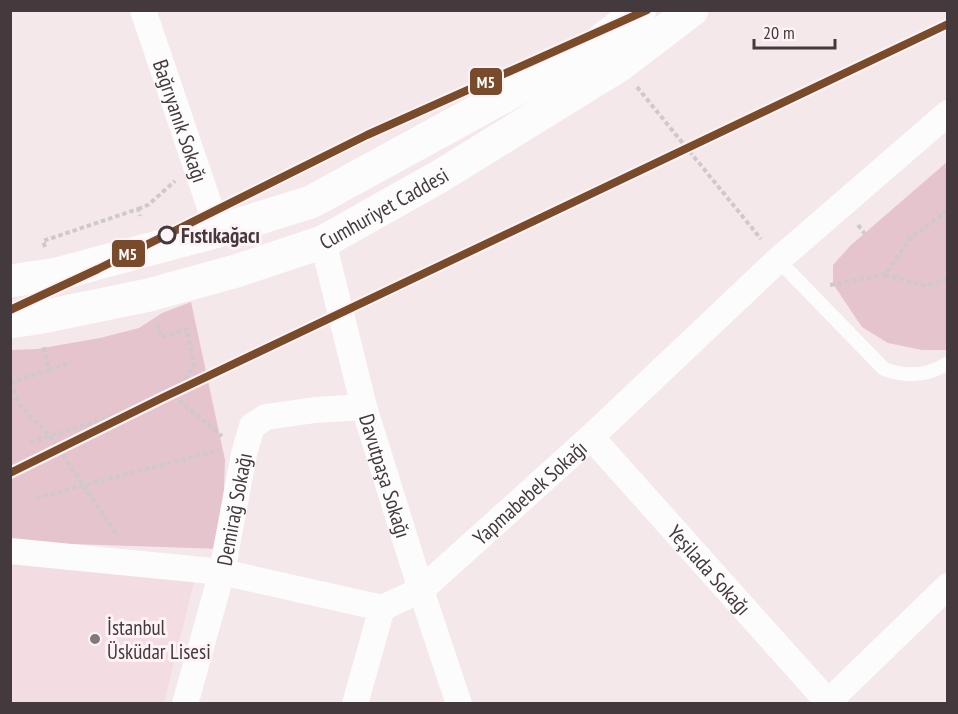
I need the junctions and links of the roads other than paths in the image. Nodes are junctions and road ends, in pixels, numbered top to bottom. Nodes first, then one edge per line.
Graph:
1 (143, 10) edge
2 (640, 10) edge
3 (692, 10) edge
4 (948, 112) edge
5 (218, 231) junction
6 (323, 242) junction
7 (778, 260) junction
8 (10, 281) edge
9 (24, 320) edge
10 (948, 363) edge
11 (364, 407) junction
12 (591, 437) junction
13 (10, 551) edge
14 (222, 572) junction
15 (948, 586) edge
16 (421, 590) junction
17 (382, 608) junction
18 (827, 703) edge
19 (185, 704) edge
20 (355, 704) edge
21 (459, 704) edge

1 - 5 street, Bağrıyanık Sokağı
2 - 5 main road, Cumhuriyet Caddesi
3 - 6 main road, Cumhuriyet Caddesi
4 - 7 street, Yapmabebek Sokağı
5 - 8 main road, Cumhuriyet Caddesi
6 - 9 main road, Cumhuriyet Caddesi
6 - 11 street, Davutpaşa Sokağı
7 - 10 lane
7 - 12 street, Yapmabebek Sokağı
11 - 14 street, Demirağ Sokağı
11 - 16 street, Davutpaşa Sokağı
12 - 16 street, Yapmabebek Sokağı
12 - 18 street, Yeşilada Sokağı
13 - 14 street
14 - 17 street
14 - 19 street, Demirağ Sokağı
15 - 18 street
16 - 17 street, Yapmabebek Sokağı
16 - 21 street, Davutpaşa Sokağı
17 - 20 street

